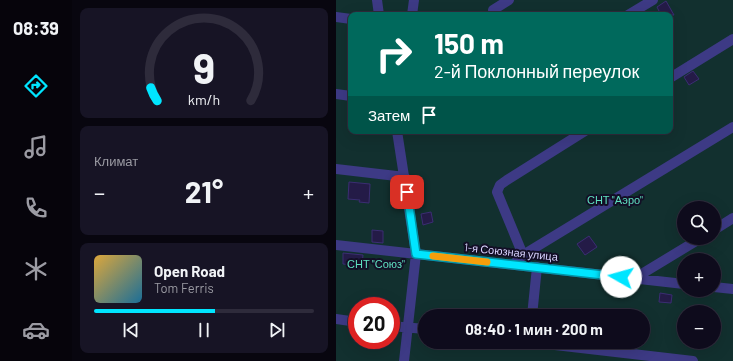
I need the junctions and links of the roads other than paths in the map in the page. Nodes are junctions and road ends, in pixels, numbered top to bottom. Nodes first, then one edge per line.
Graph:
1 (377, 0) edge
2 (414, 0) edge
3 (509, 0) edge
4 (652, 0) edge
5 (493, 8) edge
6 (379, 12) edge
7 (412, 12) edge
8 (633, 12) edge
9 (336, 17) edge
10 (348, 19) edge
11 (733, 39) edge
12 (673, 76) edge
13 (336, 94) edge
14 (348, 96) edge
15 (733, 127) edge
16 (398, 134) edge
17 (580, 134) edge
18 (336, 169) edge
19 (405, 176) junction
20 (733, 218) edge
21 (721, 226) edge
22 (336, 245) edge
23 (689, 245) edge
24 (416, 254) junction
25 (523, 256) junction
26 (513, 265) junction
27 (537, 267) junction
28 (635, 278) junction
29 (677, 283) edge
30 (721, 288) edge
31 (733, 289) edge
32 (533, 309) edge
33 (336, 319) edge
34 (348, 321) edge
35 (400, 327) edge
36 (408, 328) junction
37 (418, 329) edge
38 (589, 349) edge
39 (404, 361) edge
40 (693, 361) edge

1 - 6 street
2 - 7 street
3 - 5 street
4 - 8 street
9 - 10 street
11 - 12 street
13 - 14 street
15 - 25 street
16 - 19 street
17 - 25 street
18 - 19 street
19 - 24 street
20 - 21 street
22 - 24 street, 1-я Союзная улица
23 - 28 street
24 - 26 street, 1-я Союзная улица
24 - 36 street
25 - 26 street
26 - 27 street, 1-я Союзная улица
27 - 28 street, 1-я Союзная улица
27 - 32 street
28 - 29 street, 1-я Союзная улица
30 - 31 street
33 - 34 street
35 - 36 street
36 - 37 street
36 - 39 street
38 - 40 street

